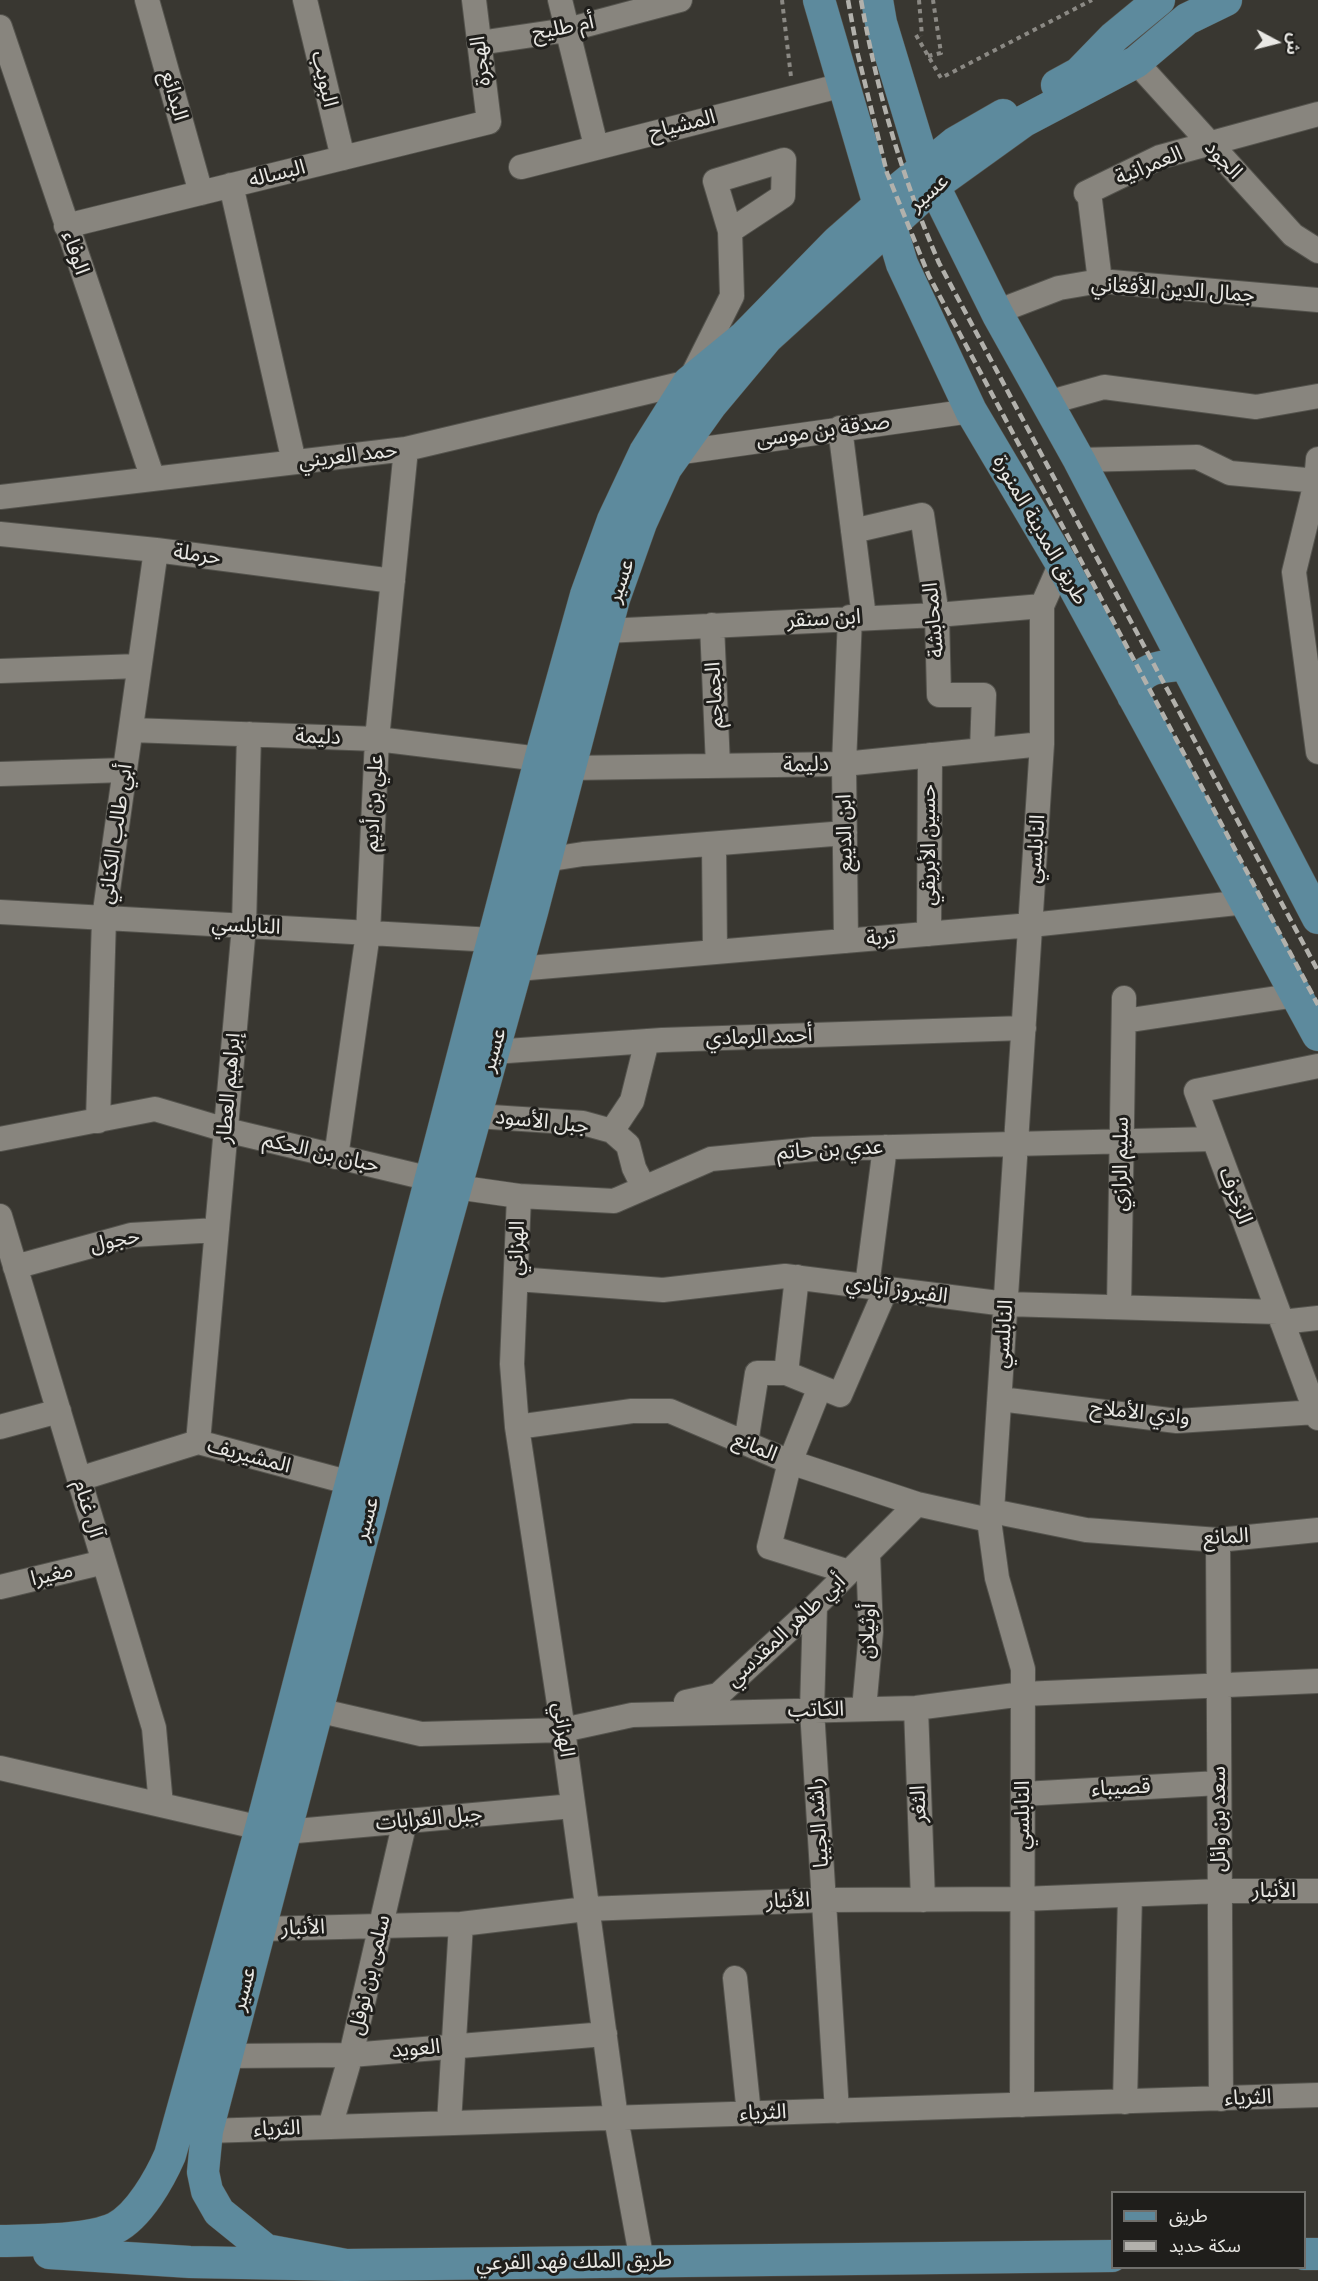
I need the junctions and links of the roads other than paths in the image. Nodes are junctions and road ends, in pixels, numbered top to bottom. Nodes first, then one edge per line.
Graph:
1 (147, 0) edge
2 (305, 0) edge
3 (474, 0) edge
4 (560, 0) edge
5 (680, 0) edge
6 (819, 0) edge
7 (877, 0) edge
8 (1159, 0) edge
9 (1226, 0) edge
10 (567, 30) junction
11 (1, 36) edge
12 (479, 43) junction
13 (1136, 62) junction
14 (843, 85) junction
15 (1318, 114) edge
16 (489, 122) joint
17 (1208, 144) junction
18 (596, 147) junction
19 (343, 158) junction
20 (520, 167) dead end
21 (930, 177) junction
22 (231, 185) junction
23 (201, 193) junction
24 (885, 216) junction
25 (66, 226) junction
26 (730, 231) dead end
27 (1318, 251) edge
28 (1100, 281) junction
29 (1318, 300) edge
30 (999, 315) junction
31 (689, 382) junction
32 (1318, 396) edge
33 (1047, 403) junction
34 (971, 411) junction
35 (840, 429) junction
36 (406, 449) junction
37 (675, 453) junction
38 (1079, 460) junction
39 (294, 462) junction
40 (1317, 474) edge
41 (153, 479) junction
42 (0, 497) edge
43 (853, 531) junction
44 (0, 534) edge
45 (156, 550) junction
46 (1061, 563) junction
47 (1318, 564) edge
48 (1294, 572) junction
49 (393, 581) junction
50 (1042, 606) junction
51 (937, 615) junction
52 (857, 617) junction
53 (712, 625) junction
54 (605, 630) junction
55 (1185, 665) junction
56 (140, 666) junction
57 (0, 671) edge
58 (1313, 673) edge
59 (1133, 696) junction
60 (131, 730) junction
61 (249, 734) junction
62 (377, 739) junction
63 (1042, 744) junction
64 (982, 750) junction
65 (1318, 752) edge
66 (930, 756) junction
67 (554, 763) junction
68 (844, 764) junction
69 (718, 766) junction
70 (125, 770) junction
71 (0, 774) edge
72 (845, 833) junction
73 (714, 844) junction
74 (545, 860) junction
75 (1246, 902) junction
76 (0, 912) edge
77 (1317, 912) edge
78 (104, 918) junction
79 (1031, 925) junction
80 (244, 926) junction
81 (368, 933) junction
82 (929, 934) junction
83 (493, 940) junction
84 (846, 941) junction
85 (715, 952) junction
86 (517, 969) junction
87 (1297, 995) junction
88 (1024, 1028) junction
89 (1318, 1035) edge
90 (647, 1041) junction
91 (494, 1052) junction
92 (1318, 1066) edge
93 (476, 1116) junction
94 (98, 1120) junction
95 (226, 1131) junction
96 (612, 1131) junction
97 (0, 1139) edge
98 (1214, 1139) junction
99 (1122, 1142) junction
100 (1017, 1144) junction
101 (885, 1147) junction
102 (336, 1157) junction
103 (443, 1183) junction
104 (644, 1188) junction
105 (519, 1196) junction
106 (0, 1216) edge
107 (217, 1230) junction
108 (15, 1267) junction
109 (797, 1277) junction
110 (517, 1279) junction
111 (876, 1287) junction
112 (1006, 1304) junction
113 (1119, 1307) junction
114 (1280, 1317) junction
115 (1318, 1318) edge
116 (786, 1373) junction
117 (820, 1387) junction
118 (1000, 1399) junction
119 (59, 1411) junction
120 (1317, 1415) edge
121 (0, 1427) edge
122 (517, 1427) junction
123 (198, 1442) junction
124 (746, 1443) junction
125 (790, 1462) junction
126 (79, 1479) junction
127 (351, 1484) junction
128 (918, 1504) junction
129 (990, 1516) junction
130 (1318, 1530) edge
131 (1218, 1540) junction
132 (868, 1553) junction
133 (104, 1563) junction
134 (849, 1572) junction
135 (0, 1587) edge
136 (815, 1606) junction
137 (1318, 1681) edge
138 (1218, 1685) junction
139 (1023, 1694) junction
140 (916, 1708) junction
141 (864, 1709) junction
142 (317, 1710) junction
143 (812, 1710) junction
144 (632, 1714) junction
145 (563, 1730) junction
146 (0, 1768) edge
147 (1219, 1783) junction
148 (1023, 1794) junction
149 (161, 1805) junction
150 (573, 1806) junction
151 (405, 1821) junction
152 (273, 1830) junction
153 (1220, 1891) junction
154 (1318, 1891) edge
155 (1130, 1895) junction
156 (1022, 1899) junction
157 (824, 1900) junction
158 (923, 1900) junction
159 (586, 1909) junction
160 (461, 1924) junction
161 (381, 1926) junction
162 (259, 1929) junction
163 (735, 1978) dead end
164 (604, 2034) junction
165 (454, 2046) junction
166 (351, 2055) junction
167 (227, 2056) junction
168 (1318, 2095) edge
169 (1221, 2099) junction
170 (1125, 2102) junction
171 (1022, 2105) junction
172 (837, 2111) junction
173 (750, 2114) junction
174 (616, 2118) junction
175 (449, 2123) junction
176 (330, 2127) junction
177 (207, 2131) junction
178 (0, 2241) edge
179 (0, 2250) edge
180 (1111, 2256) edge
181 (642, 2261) junction
182 (346, 2265) junction

1 - 23 street, البدائع
2 - 19 street, البويب
3 - 12 street, الهجرة
4 - 10 street
5 - 10 street, أم طليح
6 - 14 main road, طريق المدينة المنورة
7 - 21 main road
8 - 21 main road, عسير
9 - 13 main road, عسير
10 - 12 street, أم طليح
10 - 18 street
11 - 25 street, الوفاء
12 - 16 street, الهجرة
13 - 17 street, الجود
13 - 21 main road, عسير
14 - 18 street, المشياح
14 - 24 main road, طريق المدينة المنورة
15 - 17 street, العمرانية
16 - 19 street, البساله
17 - 27 street, الجود
17 - 28 street, العمرانية
18 - 20 street, المشياح
19 - 22 street, البساله
21 - 24 main road, عسير
21 - 30 main road
22 - 23 street, البساله
22 - 39 street
23 - 25 street, البساله
24 - 31 main road, عسير
24 - 34 main road, طريق المدينة المنورة
24 - 37 main road, عسير
25 - 41 street, الوفاء
26 - 31 street
28 - 29 street, جمال الدين الأفغاني
28 - 30 street, جمال الدين الأفغاني
30 - 33 main road
31 - 36 street, حمد العريني
31 - 67 main road, عسير
32 - 33 street
33 - 38 main road
34 - 35 street, صدقة بن موسى
34 - 46 main road, طريق المدينة المنورة
35 - 37 street, صدقة بن موسى
35 - 43 street, ابن الديبع
36 - 39 street, حمد العريني
36 - 49 street, علي بن أديم
37 - 54 main road, عسير
38 - 40 street
38 - 55 main road
39 - 41 street, حمد العريني
40 - 48 street
41 - 42 street, حمد العريني
43 - 51 street, المحابشة
43 - 52 street, ابن الديبع
44 - 45 street, حرملة
45 - 49 street, حرملة
45 - 56 street, أبي طالب الكناني
46 - 50 street, النابلسي
46 - 59 main road, طريق المدينة المنورة
47 - 48 street
48 - 58 street
49 - 62 street, علي بن أديم
50 - 51 street, ابن سنقر
50 - 63 street, النابلسي
51 - 52 street, ابن سنقر
51 - 64 street, المحابشة
52 - 53 street, ابن سنقر
52 - 68 street, ابن الديبع
53 - 54 street, ابن سنقر
53 - 69 street, الجماجم
54 - 67 main road, عسير
55 - 59 main road
55 - 77 main road
56 - 57 street
56 - 60 street, أبي طالب الكناني
58 - 65 street
59 - 75 main road, طريق المدينة المنورة
60 - 61 street, دليمة
60 - 70 street, أبي طالب الكناني
61 - 62 street, دليمة
61 - 80 street, إبراهيم العطار
62 - 67 street, دليمة
62 - 81 street, علي بن أديم
63 - 64 street, دليمة
63 - 79 street, النابلسي
64 - 66 street, دليمة
66 - 68 street, دليمة
66 - 82 street, حسين الأبريقي
67 - 69 street, دليمة
67 - 74 main road, عسير
67 - 83 main road, عسير
68 - 69 street, دليمة
68 - 72 street, ابن الديبع
70 - 71 street
70 - 78 street, أبي طالب الكناني
72 - 73 street
72 - 84 street, ابن الديبع
73 - 74 street
73 - 85 street
74 - 86 main road, عسير
75 - 79 street, تربة
75 - 87 main road, طريق المدينة المنورة
76 - 78 street, النابلسي
78 - 80 street, النابلسي
78 - 94 street, أبي طالب الكناني
79 - 82 street, تربة
79 - 88 street, النابلسي
80 - 81 street, النابلسي
80 - 95 street, إبراهيم العطار
81 - 83 street, النابلسي
81 - 102 street, علي بن أديم
82 - 84 street, تربة
83 - 103 main road, عسير
84 - 85 street, تربة
85 - 86 street, تربة
86 - 91 main road, عسير
87 - 89 main road, طريق المدينة المنورة
87 - 99 street, سليم الرازي
88 - 90 street, أحمد الرمادي
88 - 100 street, النابلسي
90 - 91 street, أحمد الرمادي
90 - 96 street
91 - 93 main road, عسير
92 - 98 street, الزخرف
93 - 96 street, جبل الأسود
93 - 103 main road, عسير
94 - 95 street, حبان بن الحكم
94 - 97 street, حبان بن الحكم
95 - 102 street, حبان بن الحكم
95 - 107 street, إبراهيم العطار
96 - 104 street, جبل الأسود
98 - 99 street, عدي بن حاتم
98 - 114 street, الزخرف
99 - 100 street, عدي بن حاتم
99 - 113 street, سليم الرازي
100 - 101 street, عدي بن حاتم
100 - 112 street, النابلسي
101 - 104 street, عدي بن حاتم
101 - 111 street
102 - 103 street, حبان بن الحكم
103 - 105 street, عدي بن حاتم
103 - 127 main road, عسير
103 - 142 main road, عسير
104 - 105 street, عدي بن حاتم
105 - 110 street, الهزاني
106 - 108 street, آل غنام
107 - 108 street, حجول
107 - 123 street, إبراهيم العطار
108 - 119 street, آل غنام
109 - 110 street, الفيروز آبادي
109 - 111 street, الفيروز آبادي
109 - 116 street
110 - 122 street, الهزاني
111 - 112 street, الفيروز آبادي
111 - 117 street
112 - 113 street, الفيروز آبادي
112 - 118 street, النابلسي
113 - 114 street, الفيروز آبادي
114 - 115 street, الفيروز آبادي
114 - 120 street, الزخرف
116 - 117 street
116 - 124 street
117 - 125 street
118 - 120 street, وادي الأملاح
118 - 129 street, النابلسي
119 - 121 street
119 - 126 street, آل غنام
122 - 124 street, المانع
122 - 145 street, الهزاني
123 - 126 street, المشيريف
123 - 127 street, المشيريف
124 - 125 street, المانع
125 - 128 street, المانع
125 - 134 street
126 - 133 street, آل غنام
127 - 152 main road, عسير
128 - 129 street, المانع
128 - 132 street, أبي طاهر المقدسي
129 - 131 street, المانع
129 - 139 street, النابلسي
130 - 131 street, المانع
131 - 138 street, سعد بن وائل
132 - 134 street, أبي طاهر المقدسي
132 - 141 street, أوثيلان
133 - 135 street, مغيرا
133 - 149 street, آل غنام
134 - 136 street, أبي طاهر المقدسي
136 - 143 street, راشد الجيبا
136 - 144 street, أبي طاهر المقدسي
137 - 138 street, الكاتب
138 - 139 street, الكاتب
138 - 147 street, سعد بن وائل
139 - 140 street, الكاتب
139 - 148 street, النابلسي
140 - 141 street, الكاتب
140 - 158 street, الثغر
141 - 143 street, الكاتب
142 - 145 street, الكاتب
142 - 152 main road, عسير
143 - 144 street, الكاتب
143 - 157 street, راشد الجيبا
144 - 145 street, الكاتب
145 - 150 street, الهزاني
146 - 149 street, جبل الغرابات
147 - 148 street, قصيباء
147 - 153 street, سعد بن وائل
148 - 156 street, النابلسي
149 - 152 street, جبل الغرابات
150 - 151 street, جبل الغرابات
150 - 159 street, الهزاني
151 - 152 street, جبل الغرابات
151 - 161 street, سلمى بن نوفل
152 - 162 main road, عسير
152 - 178 main road, عسير
153 - 154 street, الأنبار
153 - 155 street, الأنبار
153 - 169 street, سعد بن وائل
155 - 156 street, الأنبار
155 - 170 street
156 - 158 street, الأنبار
156 - 171 street, النابلسي
157 - 158 street, الأنبار
157 - 159 street, الأنبار
157 - 172 street, راشد الجيبا
159 - 160 street, الأنبار
159 - 164 street, الهزاني
160 - 161 street, الأنبار
160 - 165 street
161 - 162 street, الأنبار
161 - 166 street, سلمى بن نوفل
162 - 167 main road, عسير
163 - 173 street
164 - 165 street, العويد
164 - 174 street, الهزاني
165 - 166 street, العويد
165 - 175 street
166 - 167 street, العويد
166 - 176 street, سلمى بن نوفل
167 - 177 main road, عسير
168 - 169 street, الثرياء
169 - 170 street, الثرياء
170 - 171 street, الثرياء
171 - 172 street, الثرياء
172 - 173 street, الثرياء
173 - 174 street, الثرياء
174 - 175 street, الثرياء
174 - 181 street, الهزاني
175 - 176 street, الثرياء
176 - 177 street, الثرياء
177 - 182 main road, عسير
179 - 182 main road, طريق الملك فهد الفرعي
180 - 181 main road, طريق الملك فهد الفرعي
181 - 182 main road, طريق الملك فهد الفرعي

